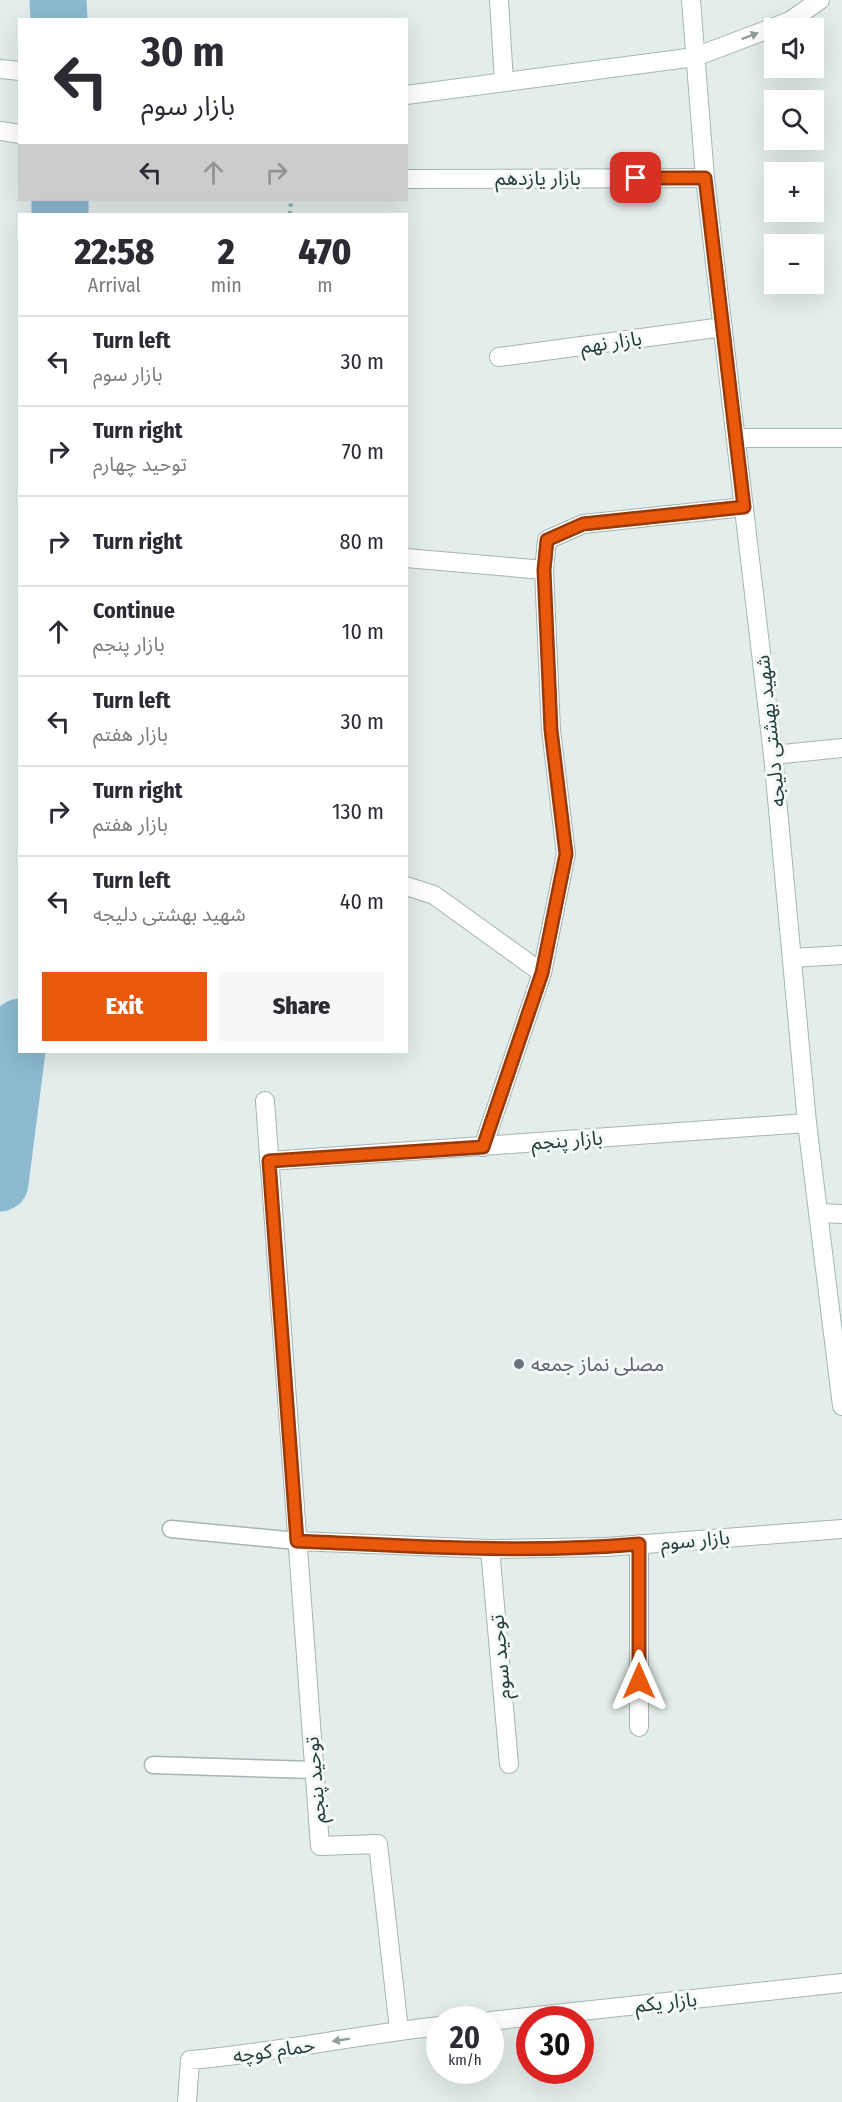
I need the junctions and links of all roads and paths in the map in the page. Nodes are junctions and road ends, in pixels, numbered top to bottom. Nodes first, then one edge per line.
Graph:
1 (499, 0) edge
2 (691, 0) edge
3 (820, 0) edge
4 (695, 57) junction
5 (0, 69) edge
6 (18, 71) edge
7 (504, 82) junction
8 (408, 95) edge
9 (0, 131) edge
10 (18, 134) edge
11 (705, 178) junction
12 (408, 179) edge
13 (723, 327) junction
14 (499, 357) dead end
15 (736, 438) junction
16 (842, 438) edge
17 (744, 507) junction
18 (408, 558) edge
19 (544, 570) junction
20 (842, 748) edge
21 (773, 755) junction
22 (408, 887) edge
23 (842, 955) edge
24 (792, 958) junction
25 (542, 973) junction
26 (265, 1101) dead end
27 (807, 1123) junction
28 (483, 1147) junction
29 (269, 1161) junction
30 (818, 1213) junction
31 (842, 1214) edge
32 (842, 1406) edge
33 (171, 1529) dead end
34 (842, 1529) edge
35 (297, 1541) junction
36 (639, 1544) junction
37 (490, 1549) junction
38 (639, 1727) dead end
39 (509, 1764) dead end
40 (153, 1765) dead end
41 (314, 1770) junction
42 (842, 1983) edge
43 (504, 2019) edge
44 (426, 2027) edge
45 (399, 2030) junction
46 (187, 2102) edge

1 - 7 street
2 - 4 street, شهید بهشتی دلیجه
4 -> 3 street
4 - 7 street
4 - 11 street, شهید بهشتی دلیجه
5 - 6 street
7 - 8 street
9 - 10 street
11 - 12 street, بازار یازدهم
11 - 13 street, شهید بهشتی دلیجه
13 - 14 street, بازار نهم
13 - 15 street, شهید بهشتی دلیجه
15 - 16 street
15 - 17 street, شهید بهشتی دلیجه
17 - 19 street
17 - 21 street, شهید بهشتی دلیجه
18 - 19 street
19 - 25 street
20 - 21 street
21 - 24 street, شهید بهشتی دلیجه
22 - 25 street
23 - 24 street
24 - 27 street, شهید بهشتی دلیجه
25 - 28 street
26 - 29 street, توحید پنجم
27 - 28 street, بازار پنجم
27 - 30 street, شهید بهشتی دلیجه
28 - 29 street, بازار پنجم
29 - 35 street, توحید پنجم
30 - 31 street
30 - 32 street, شهید بهشتی دلیجه
33 - 35 lane
34 - 36 street, بازار سوم
35 - 37 street, بازار سوم
35 - 41 street, توحید پنجم
36 - 37 street, بازار سوم
36 - 38 street
37 - 39 street, توحید سوم
40 - 41 lane
41 - 45 street, توحید پنجم
42 - 43 street, بازار یکم
44 - 45 street
45 -> 46 street, حمام کوچه

